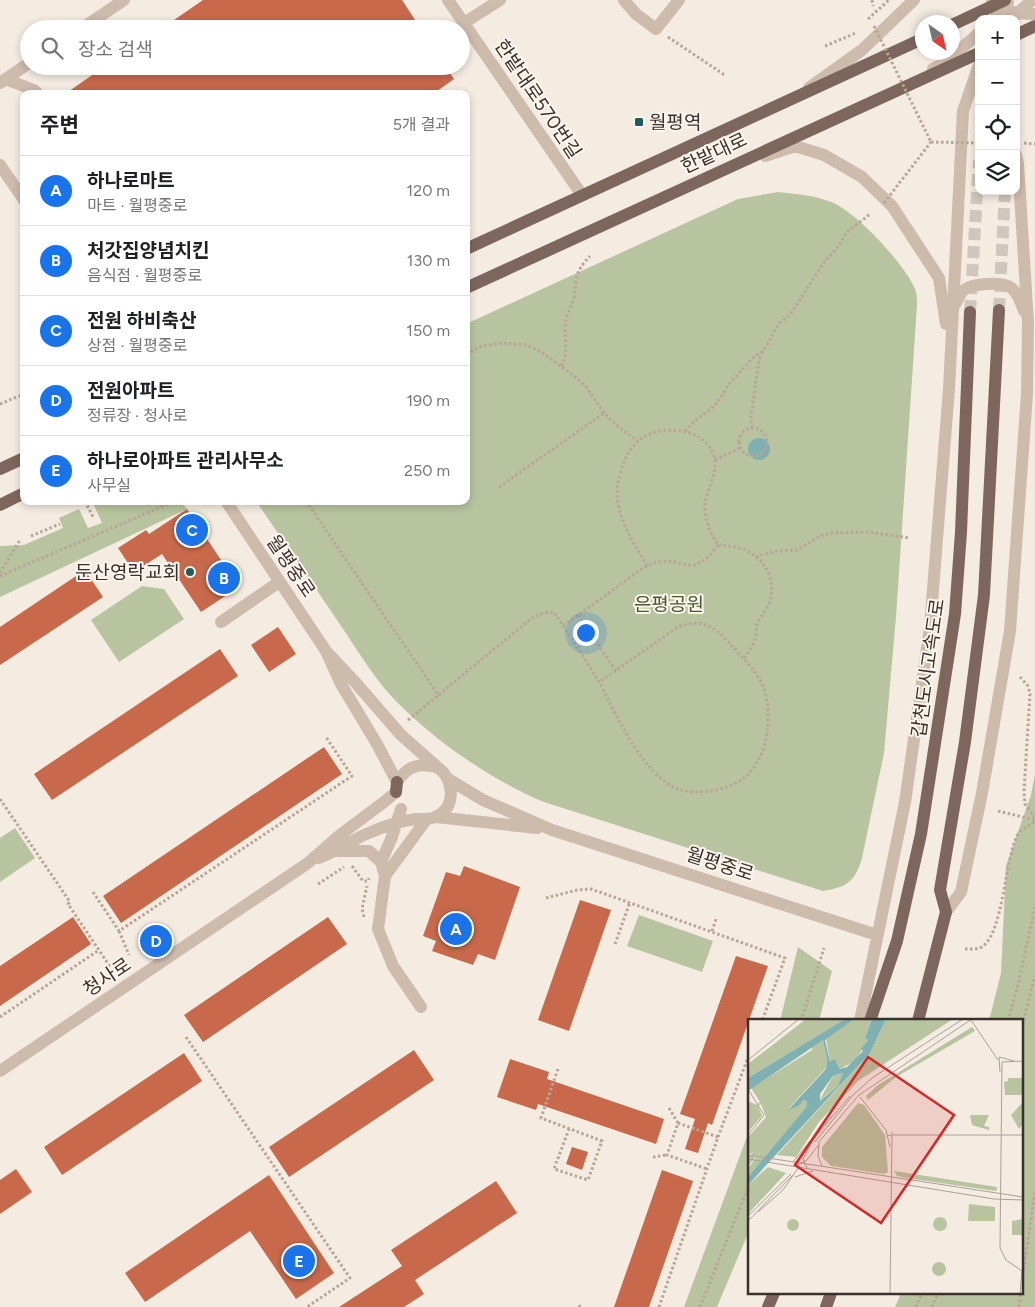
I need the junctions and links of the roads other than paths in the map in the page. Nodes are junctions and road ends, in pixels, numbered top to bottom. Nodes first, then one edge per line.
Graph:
1 (124, 0) edge
2 (448, 0) edge
3 (500, 0) edge
4 (624, 0) edge
5 (679, 0) edge
6 (914, 0) edge
7 (1032, 0) edge
8 (1001, 3) edge
9 (1035, 14) edge
10 (996, 15) edge
11 (1013, 15) edge
12 (1015, 15) edge
13 (1020, 15) edge
14 (94, 20) edge
15 (462, 20) edge
16 (469, 20) edge
17 (960, 21) edge
18 (1035, 26) edge
19 (470, 32) edge
20 (1020, 33) edge
21 (915, 42) edge
22 (915, 47) edge
23 (893, 53) junction
24 (971, 54) edge
25 (20, 70) edge
26 (2, 81) edge
27 (34, 90) edge
28 (790, 101) junction
29 (0, 165) edge
30 (720, 171) junction
31 (1020, 185) edge
32 (20, 194) edge
33 (582, 195) junction
34 (470, 247) edge
35 (470, 286) edge
36 (952, 308) junction
37 (999, 310) tunnel mouth
38 (970, 312) tunnel mouth
39 (1032, 318) edge
40 (951, 350) junction
41 (20, 460) edge
42 (0, 469) edge
43 (20, 495) edge
44 (0, 505) edge
45 (229, 505) edge
46 (280, 582) junction
47 (222, 622) dead end
48 (326, 652) junction
49 (436, 767) junction
50 (448, 779) junction
51 (396, 787) junction
52 (402, 809) junction
53 (426, 819) junction
54 (398, 822) junction
55 (552, 830) junction
56 (337, 851) junction
57 (380, 862) junction
58 (308, 863) junction
59 (385, 876) junction
60 (946, 912) junction
61 (877, 935) junction
62 (421, 1007) dead end
63 (860, 1019) edge
64 (871, 1019) edge
65 (919, 1019) edge
66 (0, 1071) edge
67 (774, 1294) edge
68 (831, 1294) edge
69 (768, 1307) edge
70 (826, 1307) edge

1 - 14 street
2 - 15 street, 한밭대로570번길
3 - 16 street
4 - 5 street
6 - 28 street
7 - 12 street
8 - 10 street
8 - 11 street
8 - 17 main road
9 - 13 street
18 - 20 main road
19 - 33 street, 한밭대로570번길
21 - 23 main road
22 - 23 street
23 - 28 main road
24 - 30 main road, 한밭대로
24 - 36 street
25 - 26 street
26 - 27 street
28 - 33 main road
29 - 32 street
30 - 35 main road, 한밭대로
30 - 40 street
31 - 39 street
33 - 34 main road
36 - 39 street
36 - 40 street
37 - 60 main road
38 - 64 main road, 갑천도시고속도로
39 - 60 street
40 - 61 street
41 - 42 main road
43 - 44 main road
45 - 46 street, 월평중로
46 - 47 street
46 - 48 street, 월평중로
48 - 49 street
48 - 51 street
49 - 50 street
49 - 51 street
50 - 53 street
50 - 55 street
51 - 52 street
51 - 58 street
52 - 53 street
52 - 54 street
53 - 54 street
53 - 55 street
53 - 59 street
54 - 56 street
54 - 57 street
55 - 61 street, 월평중로
56 - 57 street
56 - 58 street
57 - 59 street
58 - 66 street, 청사로
59 - 62 street
60 - 65 main road
61 - 63 street
67 - 69 main road
68 - 70 main road

